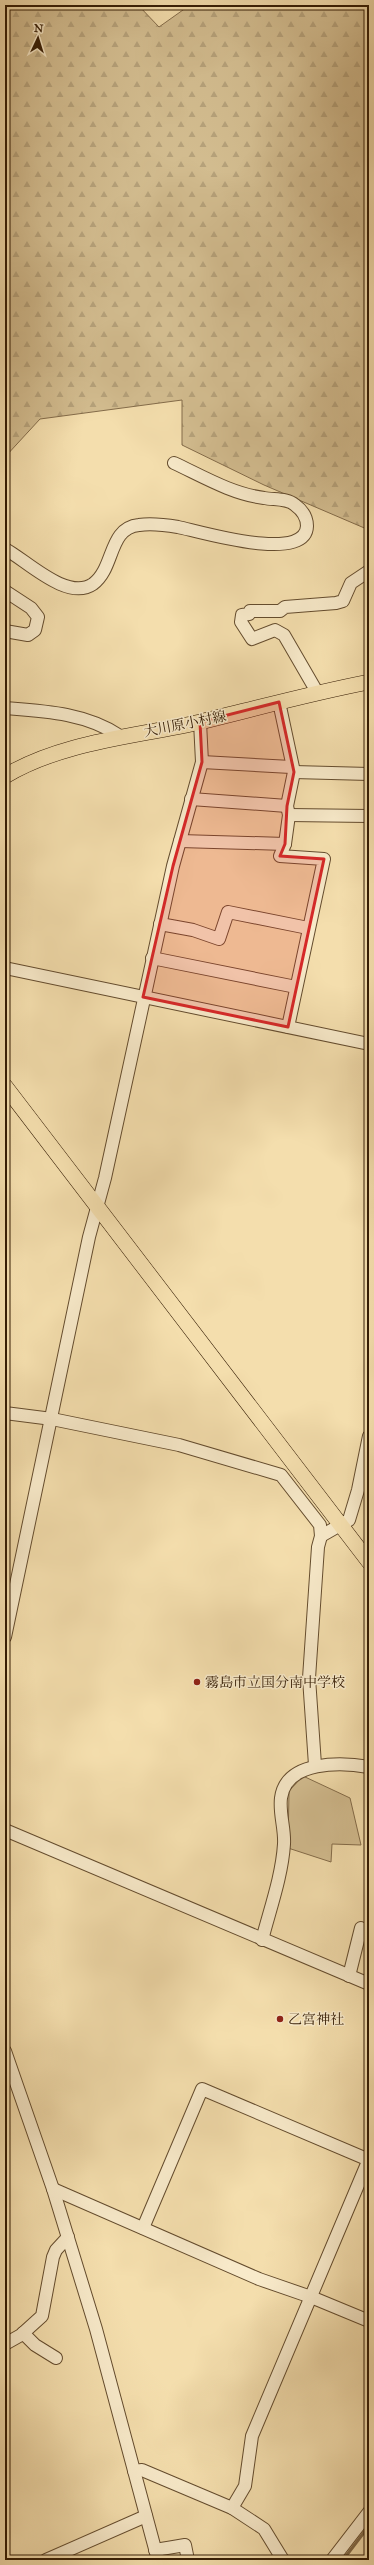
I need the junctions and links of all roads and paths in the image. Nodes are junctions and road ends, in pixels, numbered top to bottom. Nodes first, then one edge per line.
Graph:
1 (174, 463) dead end
2 (5, 549) edge
3 (369, 571) edge
4 (5, 591) edge
5 (5, 631) edge
6 (369, 682) edge
7 (317, 692) junction
8 (279, 702) junction
9 (5, 708) edge
10 (200, 722) junction
11 (120, 736) junction
12 (202, 762) junction
13 (292, 770) junction
14 (369, 774) edge
15 (5, 776) edge
16 (191, 799) junction
17 (288, 811) junction
18 (369, 816) edge
19 (180, 841) junction
20 (285, 844) junction
21 (160, 924) junction
22 (308, 928) junction
23 (152, 958) junction
24 (5, 968) edge
25 (296, 987) junction
26 (143, 997) junction
27 (288, 1027) junction
28 (369, 1044) edge
29 (5, 1086) edge
30 (97, 1206) junction
31 (5, 1413) edge
32 (52, 1419) junction
33 (369, 1436) edge
34 (364, 1492) edge
35 (340, 1524) junction
36 (321, 1536) junction
37 (369, 1562) edge
38 (5, 1637) edge
39 (315, 1765) junction
40 (369, 1767) edge
41 (5, 1830) edge
42 (361, 1928) dead end
43 (262, 1940) junction
44 (349, 1976) junction
45 (369, 1984) edge
46 (5, 2051) edge
47 (369, 2160) edge
48 (54, 2189) junction
49 (143, 2228) junction
50 (68, 2237) junction
51 (311, 2296) junction
52 (369, 2321) edge
53 (23, 2333) junction
54 (5, 2344) edge
55 (56, 2358) dead end
56 (134, 2472) junction
57 (232, 2508) junction
58 (369, 2512) edge
59 (146, 2516) junction
60 (157, 2555) edge
61 (46, 2560) edge
62 (188, 2560) edge
63 (283, 2560) edge
64 (332, 2560) edge

1 - 2 street
3 - 7 street
4 - 5 street
6 - 7 main road, 大川原小村線
7 - 8 main road, 大川原小村線
8 - 10 main road, 大川原小村線
8 - 13 street
9 - 11 street
10 - 11 main road, 大川原小村線
10 - 12 street
11 - 15 main road, 大川原小村線
12 - 13 street
12 - 16 street
13 - 14 street
13 - 17 street
16 - 17 street
16 - 19 street
17 - 18 street
17 - 20 street
19 - 20 street
19 - 21 street
20 - 22 street
21 - 22 street
21 - 23 street
22 - 25 street
23 - 25 street
23 - 26 street
24 - 26 street
25 - 27 street
26 - 27 street
26 - 30 street
27 - 28 street
29 - 30 main road
30 - 32 street
30 - 35 main road
31 - 32 street
32 - 36 street
32 - 38 street
33 - 34 street
34 - 35 street
35 - 36 street
35 - 37 main road
36 - 39 street
39 - 40 street
39 - 43 street
41 - 43 street
42 - 44 street
43 - 44 street
44 - 45 street
46 - 48 street
47 - 49 street
47 - 51 street
48 - 49 street
48 - 50 street
49 - 51 street
50 - 53 street
50 - 56 street
51 - 52 street
51 - 57 street
53 - 54 street
53 - 55 street
56 - 57 street
56 - 59 street
57 - 63 street
58 - 64 street
59 - 60 street
59 - 61 street
60 - 62 street

